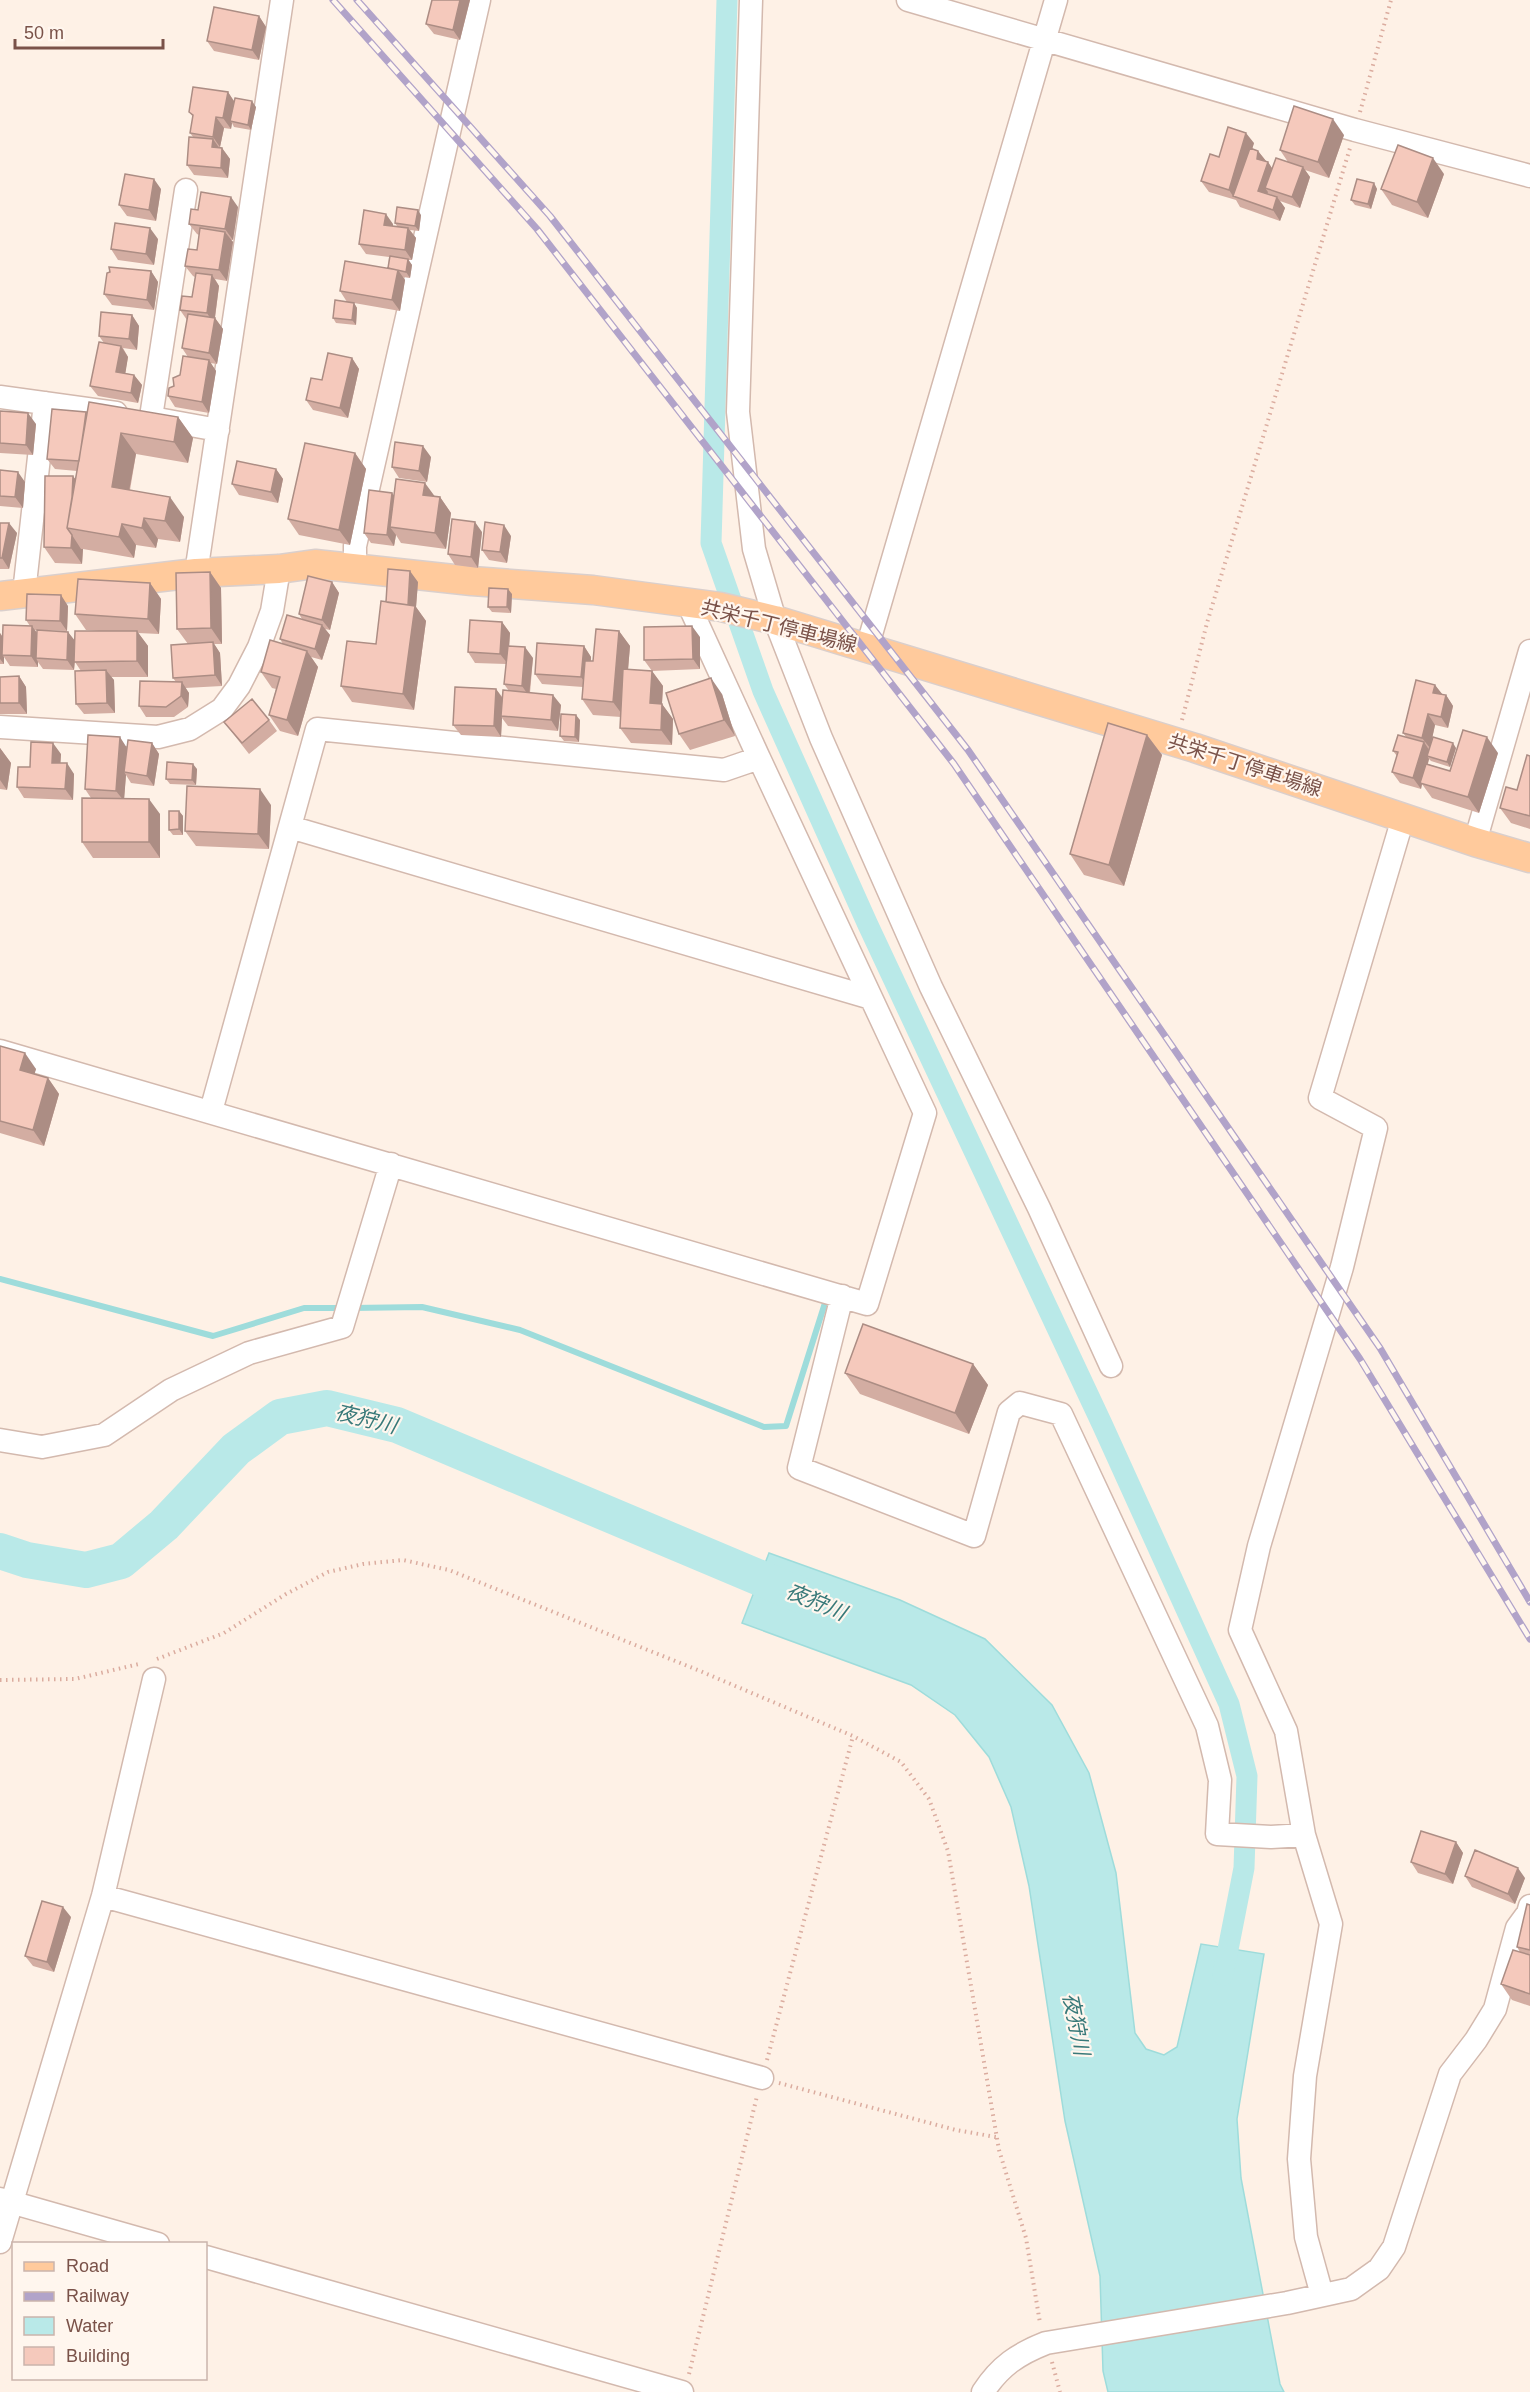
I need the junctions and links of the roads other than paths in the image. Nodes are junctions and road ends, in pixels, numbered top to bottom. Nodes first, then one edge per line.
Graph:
1 (282, 0) edge
2 (480, 0) edge
3 (751, 0) edge
4 (908, 0) edge
5 (1056, 0) edge
6 (1044, 40) junction
7 (1530, 176) edge
8 (186, 190) dead end
9 (0, 397) edge
10 (45, 403) junction
11 (151, 417) junction
12 (218, 430) junction
13 (279, 569) junction
14 (355, 569) junction
15 (196, 573) junction
16 (12, 594) edge
17 (688, 603) junction
18 (775, 620) junction
19 (867, 648) junction
20 (1530, 651) edge
21 (0, 727) edge
22 (759, 758) junction
23 (1403, 818) junction
24 (290, 827) junction
25 (1475, 842) junction
26 (1530, 858) edge
27 (871, 998) junction
28 (0, 1051) edge
29 (211, 1111) junction
30 (391, 1164) junction
31 (842, 1296) junction
32 (1111, 1366) dead end
33 (0, 1440) edge
34 (150, 1668) road end
35 (1304, 1835) junction
36 (103, 1896) junction
37 (1530, 1906) edge
38 (762, 2078) road end
39 (6, 2200) edge
40 (0, 2242) edge
41 (151, 2242) edge
42 (207, 2257) edge
43 (1322, 2295) junction
44 (682, 2392) edge
45 (983, 2392) edge

1 - 12 street
2 - 14 street
3 - 18 street
4 - 6 street
5 - 6 street
6 - 7 street
6 - 19 street
8 - 11 street
9 - 10 street
10 - 11 street
10 - 16 street
11 - 12 street
12 - 15 street
13 - 14 main road, 共栄千丁停車場線
13 - 15 main road, 共栄千丁停車場線
13 - 21 street
14 - 17 main road, 共栄千丁停車場線
15 - 16 main road, 共栄千丁停車場線
17 - 18 main road, 共栄千丁停車場線
17 - 22 street
18 - 19 main road, 共栄千丁停車場線
18 - 32 street
19 - 23 main road, 共栄千丁停車場線
20 - 25 street
22 - 24 street
22 - 27 street
23 - 25 main road, 共栄千丁停車場線
23 - 35 street
24 - 27 street
24 - 29 street
25 - 26 main road, 共栄千丁停車場線
27 - 31 street
28 - 29 street
29 - 30 street
30 - 31 street
30 - 33 street
31 - 35 street
34 - 36 street
35 - 43 street
36 - 38 street
36 - 39 street
37 - 43 street
39 - 40 street
39 - 41 street
42 - 44 street
43 - 45 street

